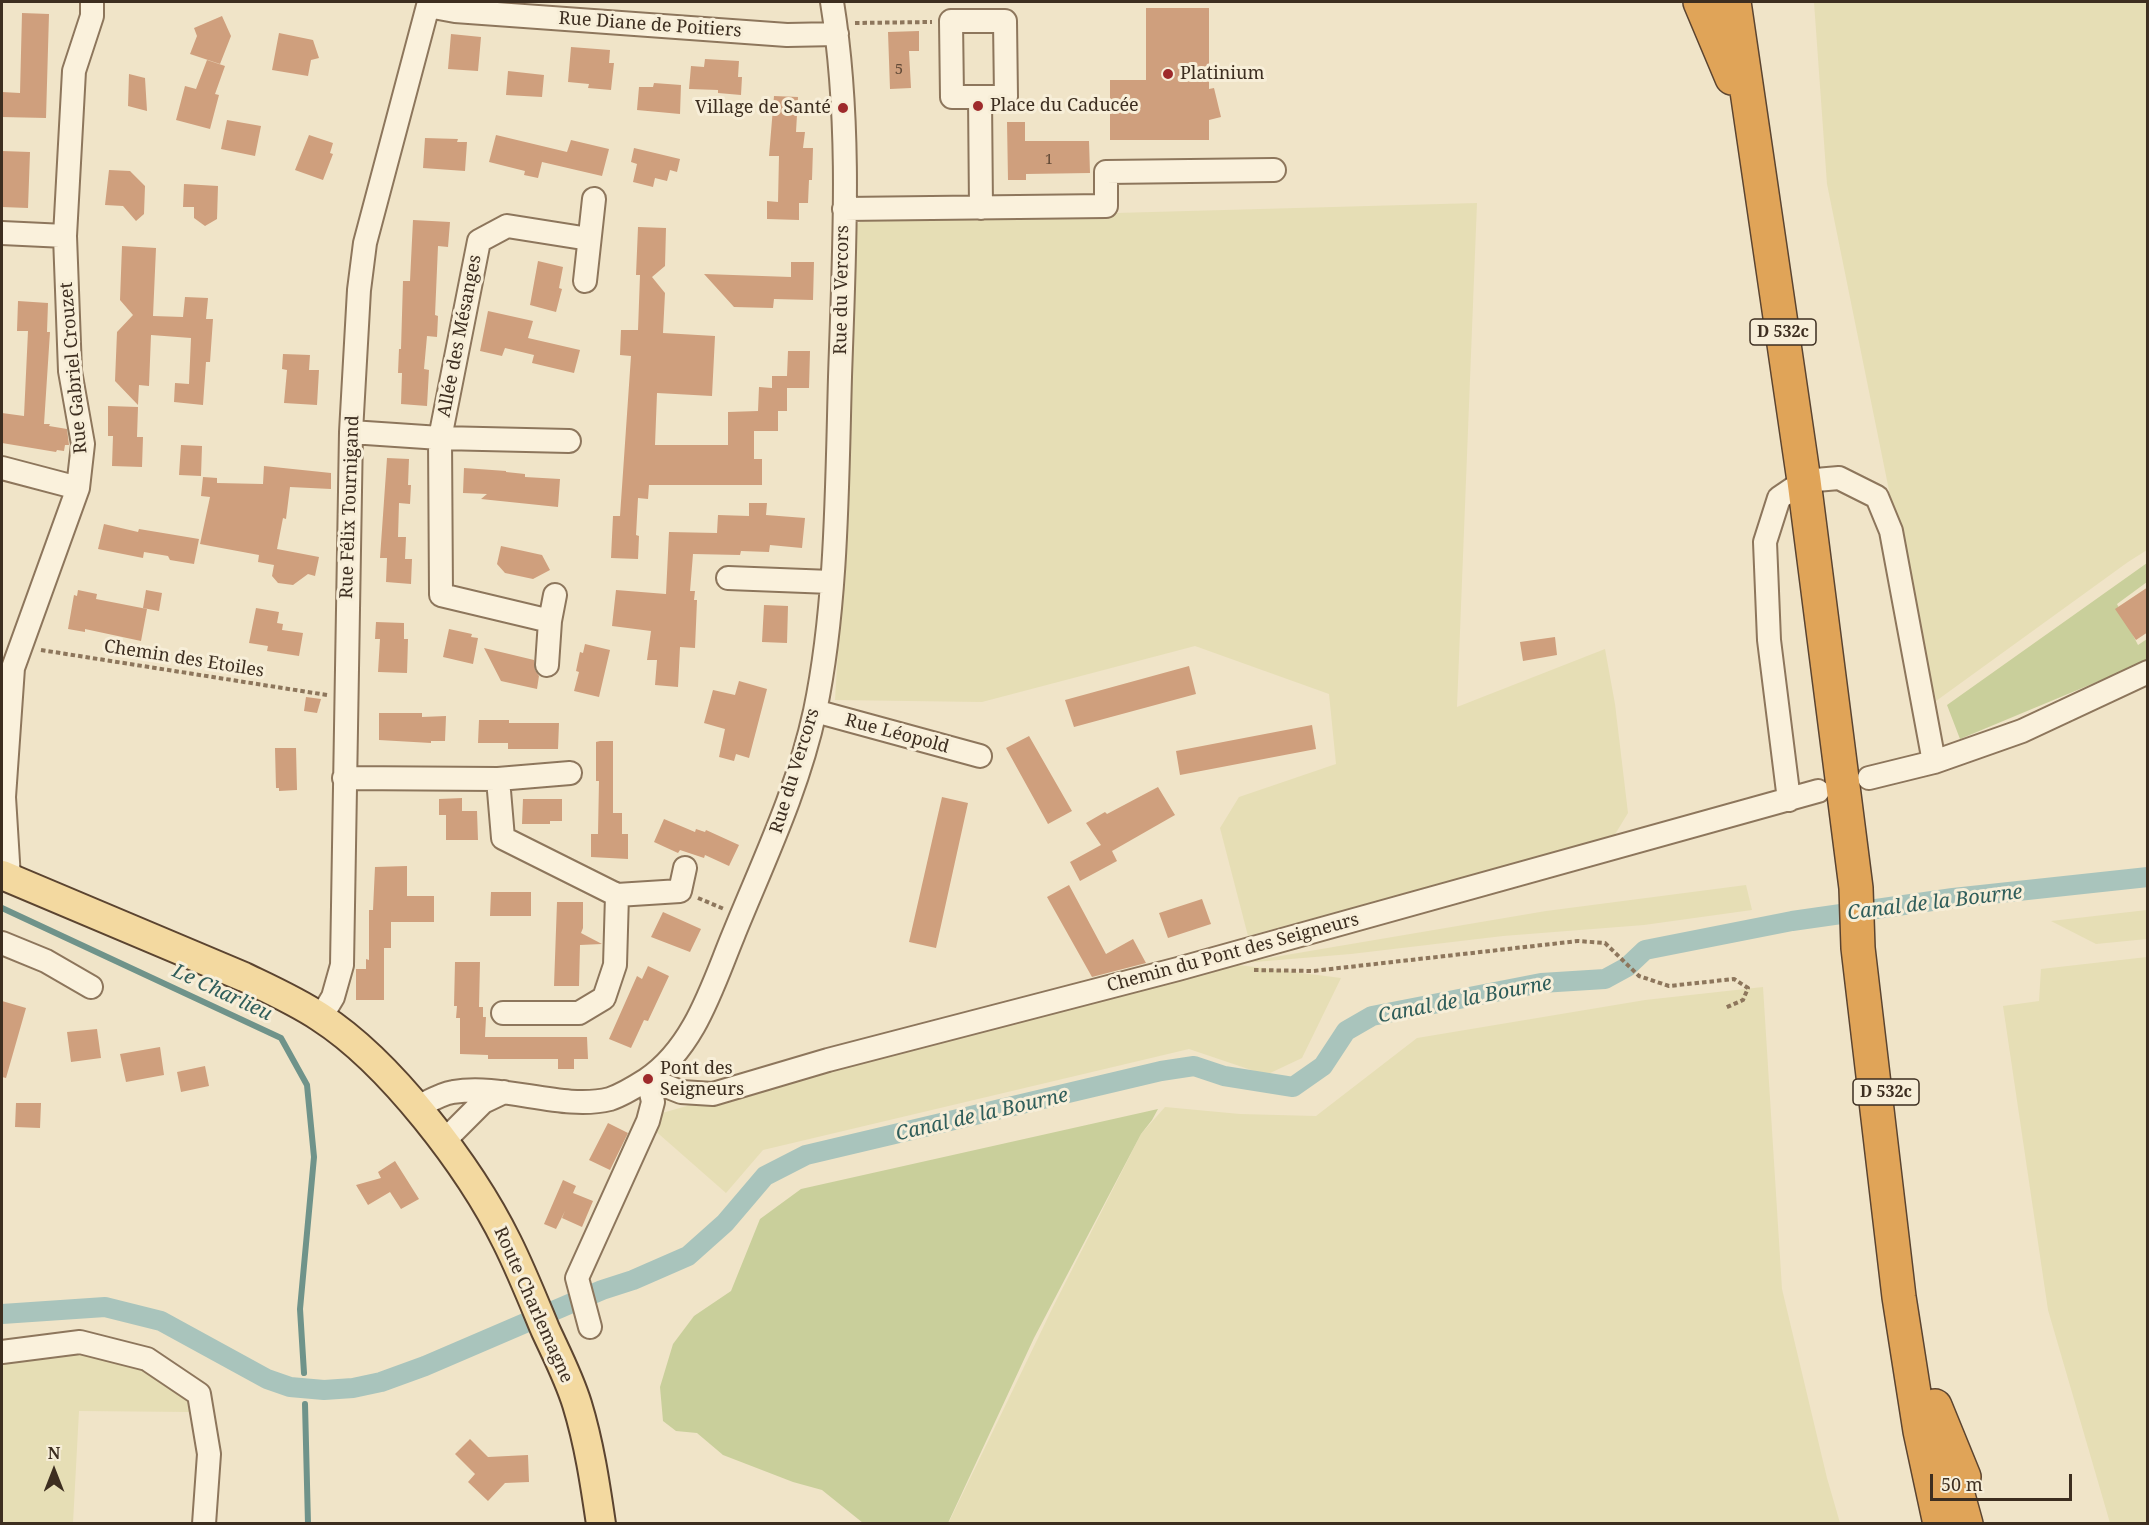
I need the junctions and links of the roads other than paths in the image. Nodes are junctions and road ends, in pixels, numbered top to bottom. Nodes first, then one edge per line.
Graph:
1 (92, 2) edge
2 (1700, 2) edge
3 (1734, 2) edge
4 (1756, 2) edge
5 (428, 4) edge
6 (1005, 11) edge
7 (835, 20) edge
8 (980, 97) junction
9 (1274, 170) dead end
10 (1761, 183) junction
11 (594, 199) dead end
12 (981, 208) junction
13 (844, 209) junction
14 (2, 233) edge
15 (65, 236) junction
16 (590, 239) junction
17 (585, 281) dead end
18 (351, 432) junction
19 (440, 438) junction
20 (569, 441) dead end
21 (2, 468) edge
22 (1804, 481) junction
23 (78, 488) junction
24 (728, 578) dead end
25 (831, 582) junction
26 (555, 595) dead end
27 (550, 621) junction
28 (547, 665) dead end
29 (2148, 672) edge
30 (815, 711) junction
31 (980, 756) dead end
32 (1934, 762) junction
33 (570, 773) dead end
34 (344, 778) junction
35 (1869, 778) dead end
36 (498, 779) junction
37 (1818, 791) dead end
38 (3, 799) edge
39 (1789, 800) junction
40 (685, 868) dead end
41 (5, 876) edge
42 (617, 895) junction
43 (2, 943) edge
44 (91, 987) dead end
45 (503, 1013) dead end
46 (321, 1017) junction
47 (648, 1079) junction
48 (504, 1092) junction
49 (416, 1108) junction
50 (443, 1142) junction
51 (590, 1327) dead end
52 (2, 1352) edge
53 (1927, 1418) junction
54 (204, 1524) edge
55 (601, 1524) edge
56 (1940, 1524) edge
57 (1951, 1524) edge
58 (1966, 1524) edge
59 (1983, 1524) edge

1 - 15 street, Rue Gabriel Crouzet
2 - 10 highway
3 - 10 highway, D 532c
4 - 10 highway
5 - 7 street, Rue Diane de Poitiers
5 - 18 street, Rue Félix Tournigand
6 - 8 street
6 - 8 street
7 - 13 street, Rue du Vercors
8 - 12 street
9 - 12 street, Rue du Vercors
10 - 22 highway, D 532c
11 - 16 street
12 - 13 street, Rue du Vercors
13 - 25 street, Rue du Vercors
14 - 15 street
15 - 23 street, Rue Gabriel Crouzet
16 - 17 street
16 - 19 street, Allée des Mésanges
18 - 19 street
18 - 34 street, Rue Félix Tournigand
19 - 20 street
19 - 27 street
21 - 23 street
22 - 32 street
22 - 39 street
22 - 53 highway, D 532c
23 - 38 street, Rue Gabriel Crouzet
24 - 25 street
25 - 30 street, Rue du Vercors
26 - 27 street
27 - 28 street
29 - 32 street
30 - 31 street, Rue Léopold
30 - 47 street, Rue du Vercors
32 - 35 street
33 - 36 street
34 - 36 street
34 - 46 street, Rue Félix Tournigand
36 - 42 street
37 - 39 street, Chemin du Pont des Seigneurs
38 - 41 street, Rue Gabriel Crouzet
39 - 47 street, Chemin du Pont des Seigneurs
40 - 42 street
41 - 46 main road, Route Charlemagne
42 - 45 street
43 - 44 street
46 - 49 main road, Route Charlemagne
47 - 48 street, Rue du Vercors
47 - 51 street
48 - 49 street, Rue du Vercors
48 - 50 street
49 - 50 main road, Route Charlemagne
50 - 55 main road, Route Charlemagne
52 - 54 street
53 - 56 highway
53 - 57 highway
53 - 58 highway
53 - 59 highway

